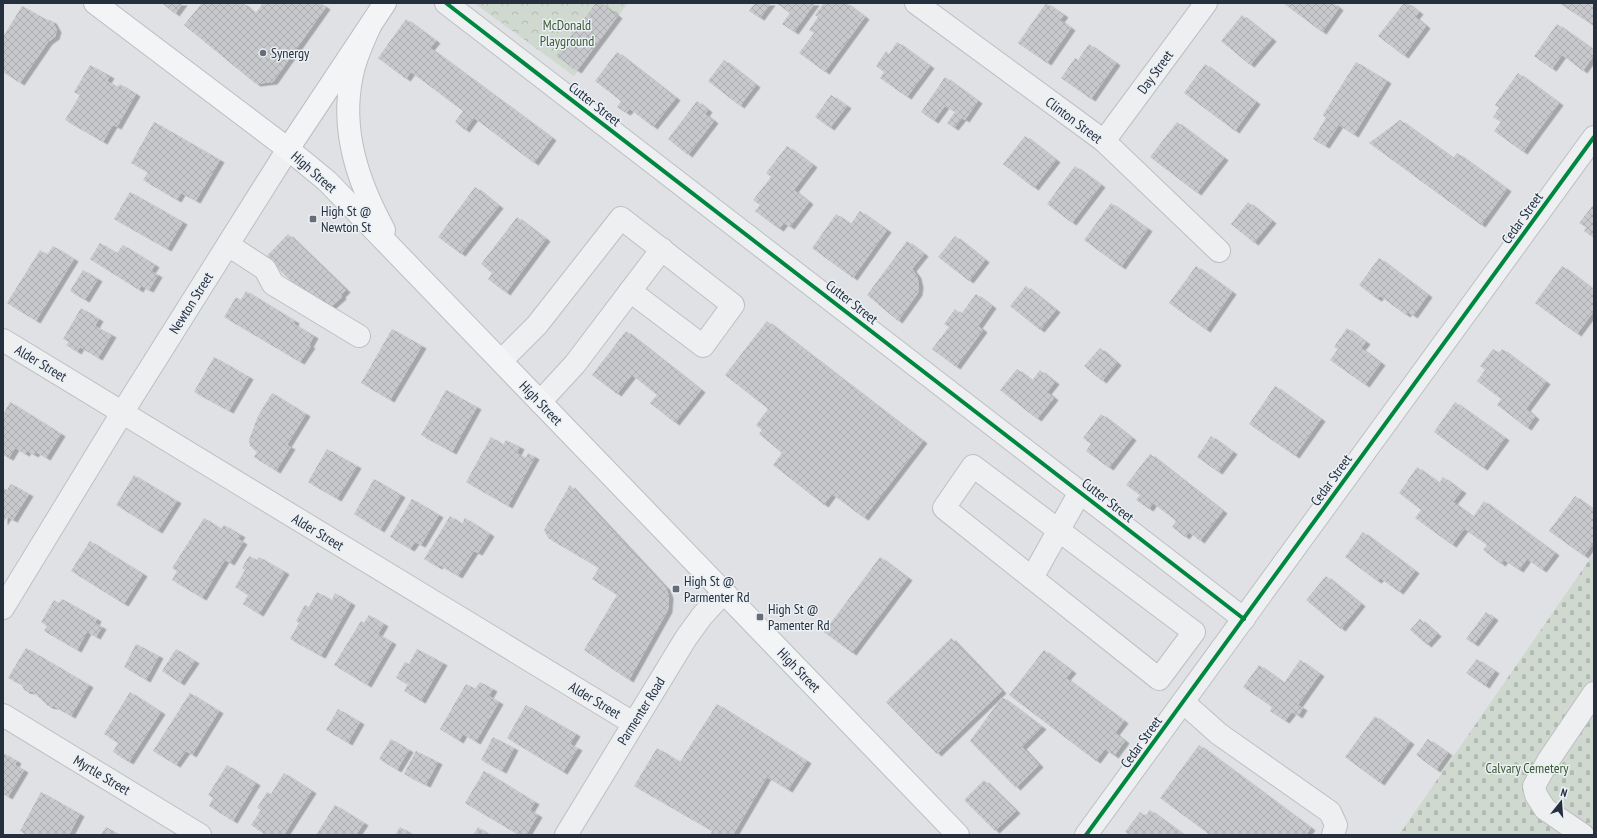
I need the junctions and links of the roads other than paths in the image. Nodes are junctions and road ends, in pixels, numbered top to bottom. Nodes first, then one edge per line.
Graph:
1 (95, 3) edge
2 (385, 3) edge
3 (446, 3) edge
4 (916, 3) edge
5 (1206, 3) edge
6 (370, 26) junction
7 (1594, 137) edge
8 (1104, 141) junction
9 (288, 150) junction
10 (228, 245) junction
11 (662, 249) junction
12 (1219, 251) dead end
13 (400, 257) junction
14 (630, 291) junction
15 (359, 336) dead end
16 (3, 340) edge
17 (501, 361) junction
18 (540, 402) junction
19 (122, 413) junction
20 (1080, 492) junction
21 (1059, 529) junction
22 (1032, 578) junction
23 (724, 592) junction
24 (3, 608) edge
25 (1244, 619) junction
26 (1594, 693) edge
27 (1183, 702) junction
28 (3, 715) edge
29 (633, 724) junction
30 (200, 835) edge
31 (566, 835) edge
32 (958, 835) edge
33 (1086, 835) edge
34 (1333, 835) edge
35 (1583, 835) edge

1 - 9 main road, High Street
2 - 6 main road, Newton Street
3 - 20 street, Cutter Street
4 - 8 street, Clinton Street
5 - 8 street, Day Street
6 - 9 main road, Newton Street
6 - 13 main road
7 - 25 street, Cedar Street
8 - 12 street, Clinton Street
9 - 10 street, Newton Street
9 - 13 main road, High Street
10 - 15 street
10 - 19 street, Newton Street
11 - 14 street
11 - 14 street
11 - 17 street
13 - 17 main road, High Street
14 - 18 street
16 - 19 street, Alder Street
17 - 18 main road, High Street
18 - 23 main road, High Street
19 - 24 street, Newton Street
19 - 29 street, Alder Street
20 - 21 street
20 - 25 street, Cutter Street
21 - 22 street
21 - 22 street
21 - 22 street
23 - 29 street, Parmenter Road
23 - 32 main road, High Street
25 - 27 street, Cedar Street
26 - 35 street
27 - 33 street, Cedar Street
27 - 34 street
28 - 30 street, Myrtle Street
29 - 31 street, Parmenter Road

